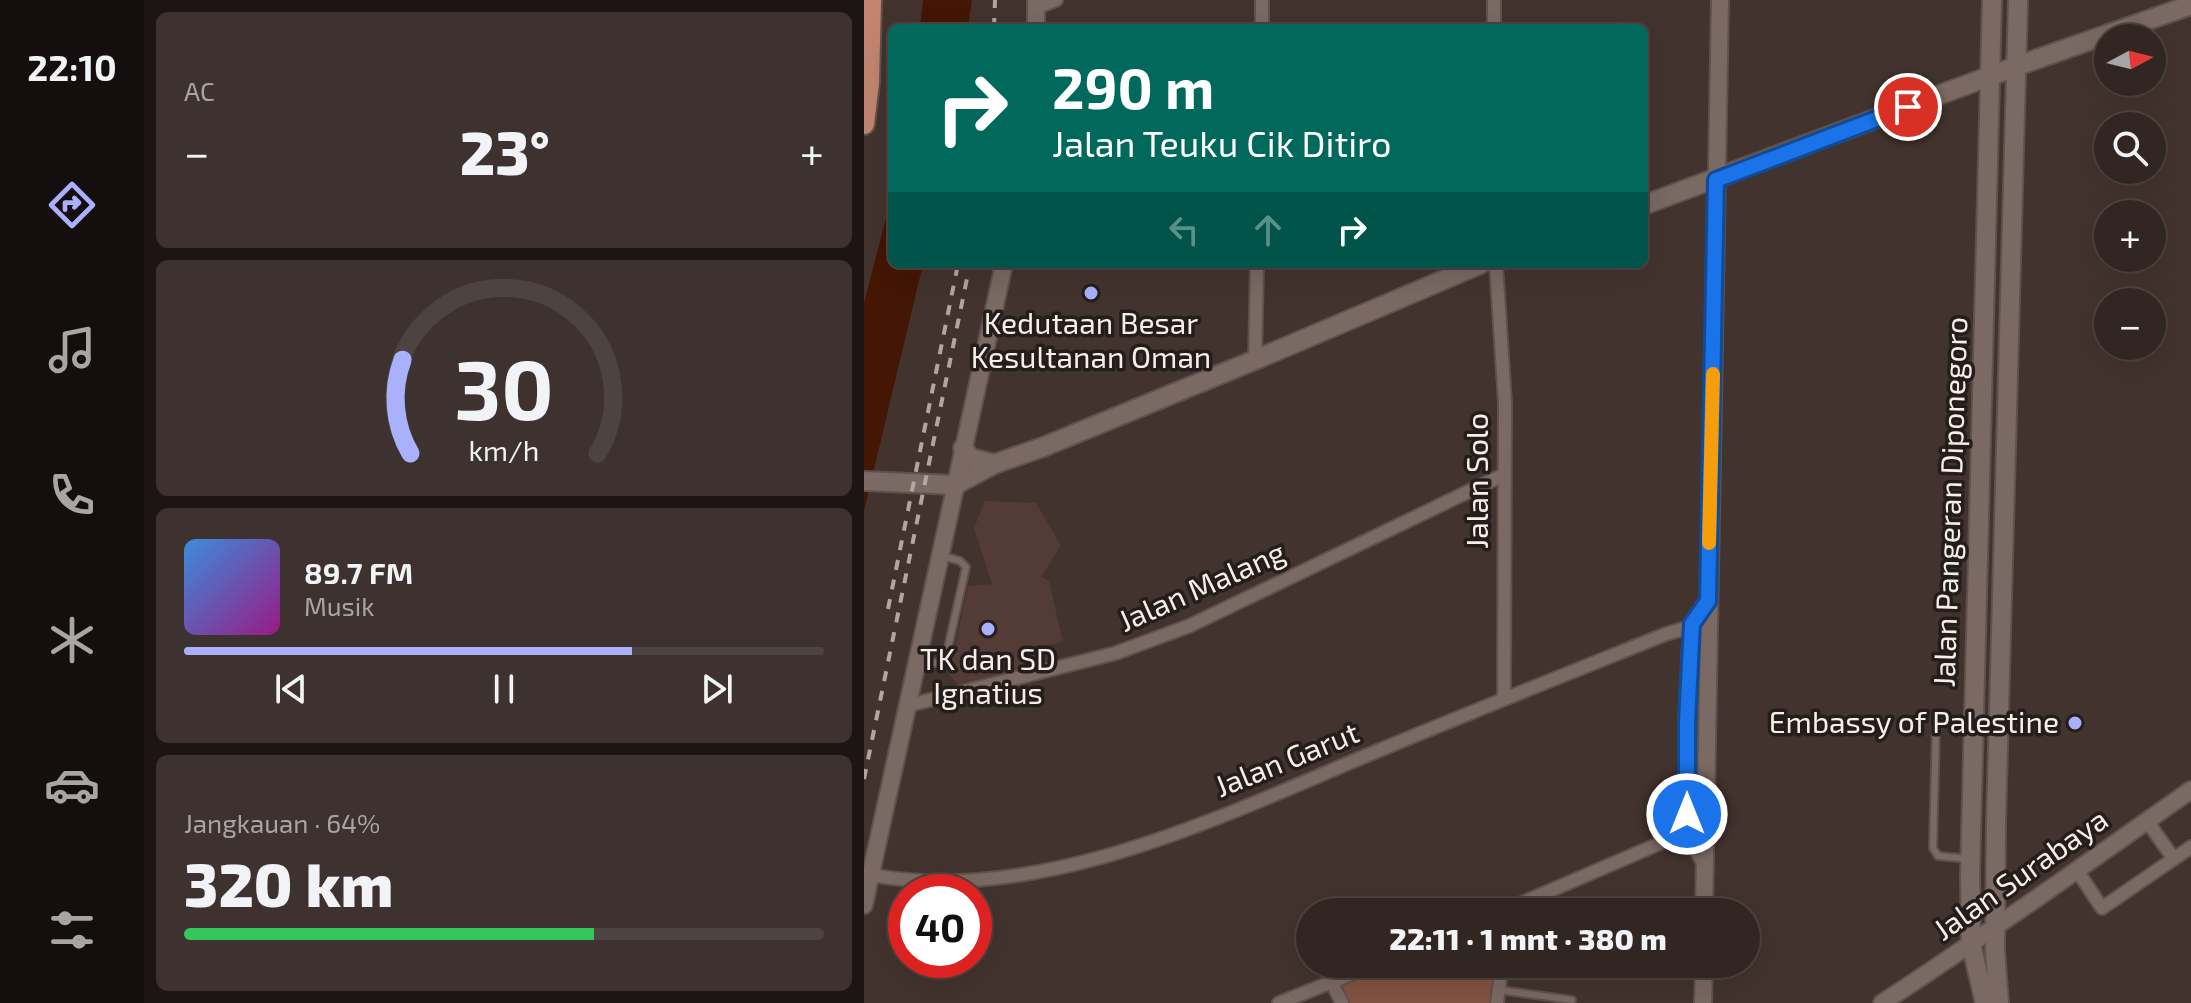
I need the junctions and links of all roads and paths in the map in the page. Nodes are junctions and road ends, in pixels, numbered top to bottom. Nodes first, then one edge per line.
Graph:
1 (871, 0) edge
2 (1056, 0) edge
3 (1262, 0) edge
4 (1494, 0) edge
5 (1720, 0) edge
6 (1992, 0) edge
7 (2018, 0) edge
8 (1036, 4) edge
9 (2191, 5) edge
10 (1262, 24) edge
11 (1494, 24) edge
12 (2017, 66) junction
13 (1991, 75) junction
14 (864, 124) edge
15 (1716, 180) junction
16 (1648, 204) edge
17 (1003, 268) edge
18 (1257, 268) edge
19 (1472, 268) edge
20 (1496, 268) edge
21 (1255, 360) junction
22 (963, 448) junction
23 (994, 464) junction
24 (1503, 475) junction
25 (864, 481) edge
26 (955, 485) junction
27 (2002, 507) junction
28 (1979, 512) junction
29 (939, 555) junction
30 (1700, 625) junction
31 (916, 660) junction
32 (1504, 699) junction
33 (906, 706) junction
34 (1707, 721) junction
35 (1687, 722) junction
36 (1973, 723) junction
37 (2191, 790) edge
38 (2147, 821) junction
39 (1707, 827) junction
40 (1687, 832) junction
41 (2191, 847) edge
42 (2171, 855) junction
43 (1970, 859) junction
44 (1704, 860) junction
45 (2076, 869) junction
46 (871, 875) junction
47 (1535, 898) edge
48 (1704, 898) edge
49 (864, 905) edge
50 (1997, 924) junction
51 (1971, 944) junction
52 (1344, 978) edge
53 (1704, 978) edge
54 (1332, 983) junction
55 (1499, 996) edge
56 (1572, 1000) dead end
57 (1279, 1003) edge
58 (1342, 1003) edge
59 (1703, 1003) edge
60 (1882, 1003) edge
61 (1985, 1003) edge
62 (1999, 1003) edge

1 - 14 main road
2 - 8 street
3 - 10 street
4 - 11 street
5 - 15 street
6 - 13 main road, Jalan Pangeran Diponegoro
7 - 12 main road, Jalan Pangeran Diponegoro
9 - 12 main road
12 - 13 main road
12 - 27 main road, Jalan Pangeran Diponegoro
13 - 15 main road
13 - 28 main road, Jalan Pangeran Diponegoro
15 - 16 main road
15 - 30 street
17 - 22 street
18 - 21 street
19 - 21 main road
20 - 24 street, Jalan Solo
21 - 23 main road
22 - 23 main road
22 - 26 street
23 - 26 main road
24 - 32 street, Jalan Solo
24 - 33 street, Jalan Malang
25 - 26 main road
26 - 29 street
27 - 28 main road
27 - 50 main road, Jalan Pangeran Diponegoro
28 - 36 main road, Jalan Pangeran Diponegoro
29 - 31 street
29 - 31 lane
30 - 32 street, Jalan Garut
30 - 34 street
30 - 35 street
31 - 33 street
32 - 46 street, Jalan Garut
33 - 46 street
34 - 35 street
34 - 39 street
35 - 40 street
36 - 43 main road, Jalan Pangeran Diponegoro
36 - 43 lane
37 - 38 street, Jalan Surabaya
38 - 42 street
38 - 45 street, Jalan Surabaya
39 - 40 street
39 - 44 street
40 - 44 street
40 - 47 street
41 - 42 street
42 - 45 street
43 - 51 main road, Jalan Pangeran Diponegoro
44 - 48 street
45 - 50 street, Jalan Surabaya
46 - 49 street
50 - 51 street, Jalan Surabaya
50 - 62 main road, Jalan Pangeran Diponegoro
51 - 60 street, Jalan Surabaya
51 - 61 main road, Jalan Pangeran Diponegoro
52 - 54 street
53 - 59 street
54 - 57 street
54 - 58 street
55 - 56 lane

